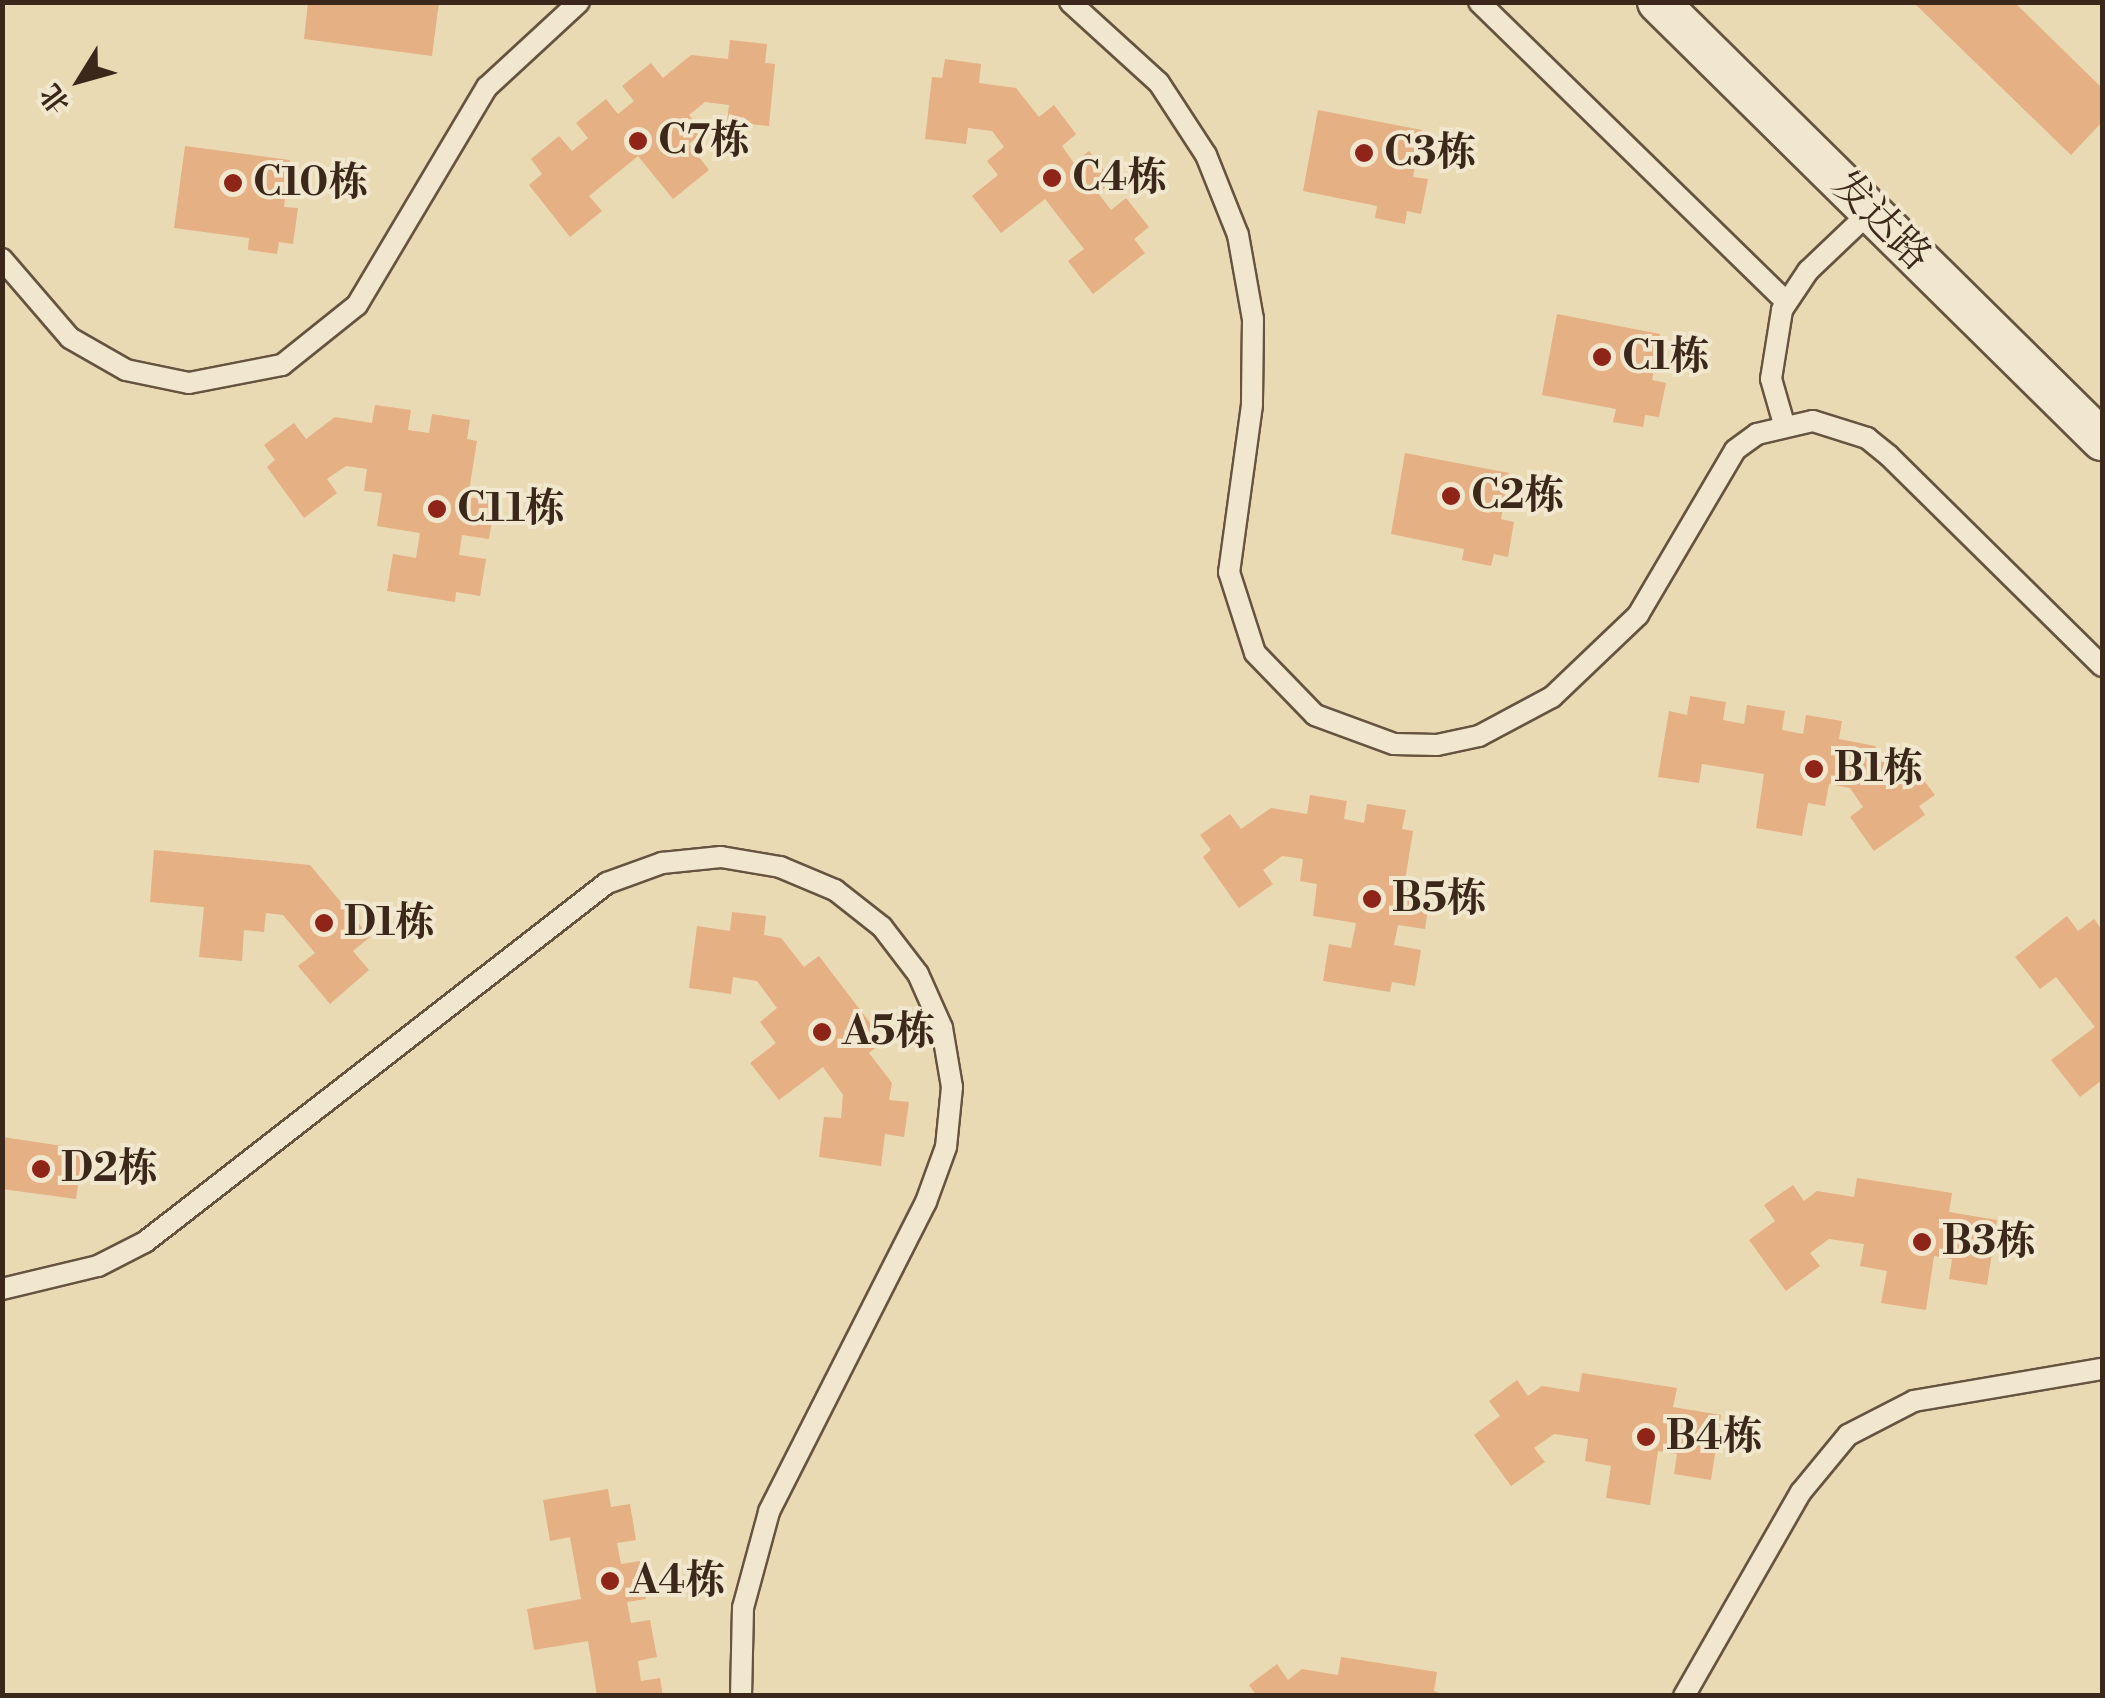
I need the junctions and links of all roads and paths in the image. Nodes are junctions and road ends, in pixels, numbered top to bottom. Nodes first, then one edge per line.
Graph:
1 (580, 2) edge
2 (1070, 2) edge
3 (1479, 2) edge
4 (1658, 2) edge
5 (1872, 212) junction
6 (2, 259) edge
7 (1786, 302) junction
8 (1784, 424) junction
9 (2102, 440) edge
10 (2102, 666) edge
11 (2, 1289) edge
12 (2102, 1368) edge
13 (740, 1696) edge
14 (1684, 1696) edge

1 - 6 lane
2 - 8 lane
3 - 7 lane
4 - 5 street, 发达路
5 - 7 lane
5 - 9 street, 发达路
7 - 8 lane
8 - 10 lane
11 - 13 lane
12 - 14 lane

